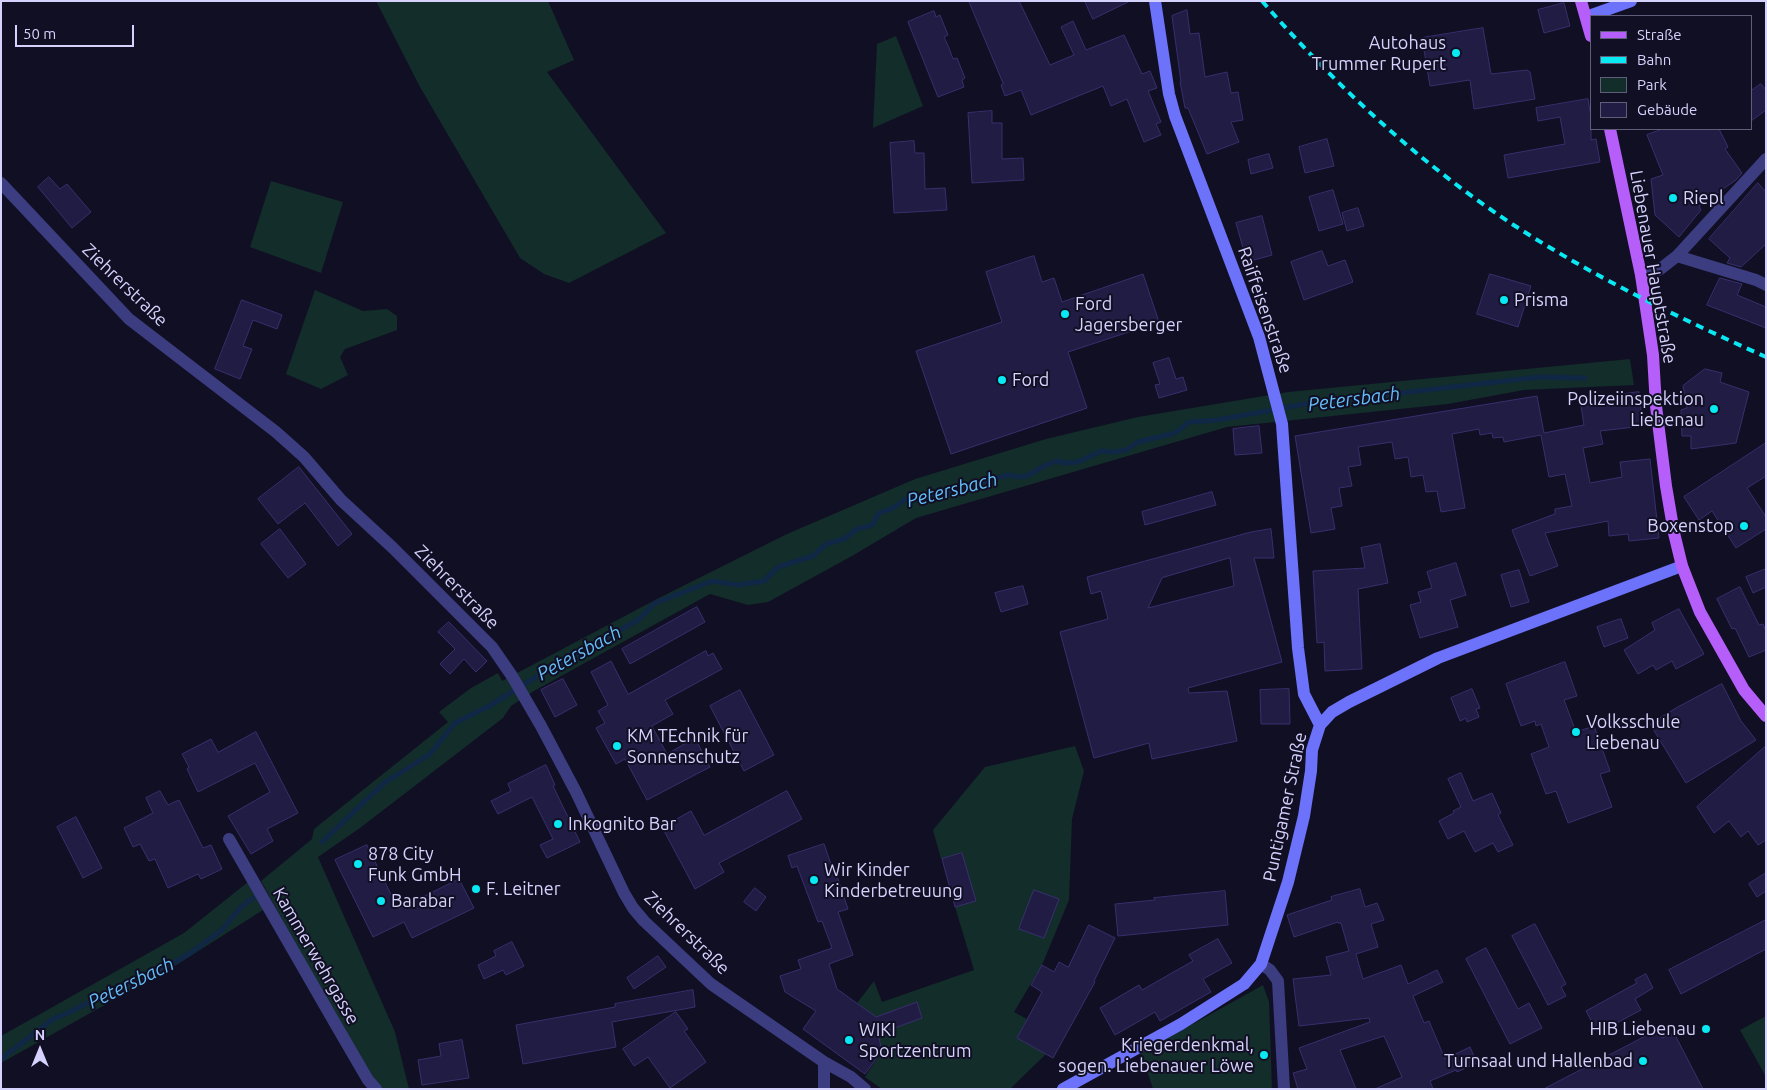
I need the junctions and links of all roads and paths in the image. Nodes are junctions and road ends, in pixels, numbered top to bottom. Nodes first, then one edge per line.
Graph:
1 (1155, 1) edge
2 (1581, 1) edge
3 (1631, 1) edge
4 (1592, 15) edge
5 (1590, 16) edge
6 (1586, 17) junction
7 (1590, 32) edge
8 (1610, 130) edge
9 (1766, 160) edge
10 (1, 183) edge
11 (1677, 256) junction
12 (1640, 275) junction
13 (1766, 285) edge
14 (1682, 566) junction
15 (1766, 716) edge
16 (1320, 725) junction
17 (229, 839) dead end
18 (1261, 964) junction
19 (824, 1062) junction
20 (376, 1089) edge
21 (824, 1089) edge
22 (865, 1089) edge
23 (1063, 1089) edge
24 (1284, 1089) edge

1 - 16 main road, Raiffeisenstraße
2 - 6 main road
3 - 4 main road
5 - 6 main road
6 - 7 main road
8 - 12 main road, Liebenauer Hauptstraße
9 - 11 street
10 - 19 street, Ziehrerstraße
11 - 12 street
11 - 13 street
12 - 14 main road, Liebenauer Hauptstraße
14 - 15 main road, Liebenauer Hauptstraße
14 - 16 main road, Puntigamer Straße
16 - 18 main road, Puntigamer Straße
17 - 20 street, Kammerwehrgasse
18 - 23 main road, Puntigamer Straße
18 - 24 street
19 - 21 street
19 - 22 street, Ziehrerstraße

